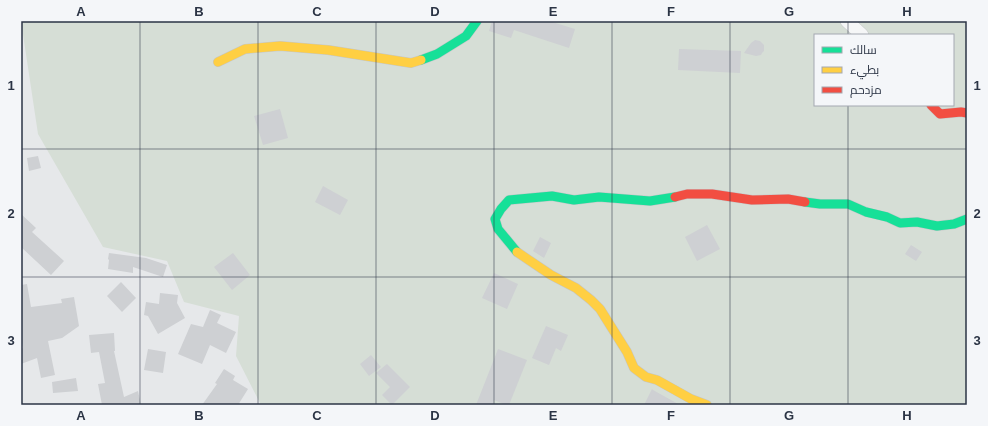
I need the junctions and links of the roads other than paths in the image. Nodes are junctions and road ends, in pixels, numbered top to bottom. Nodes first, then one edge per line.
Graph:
1 (477, 21) edge
2 (847, 21) edge
3 (861, 34) edge
4 (218, 62) dead end
5 (932, 106) edge
6 (967, 113) edge
7 (967, 219) edge
8 (707, 405) edge

1 - 4 street
2 - 3 street
5 - 6 street
7 - 8 street

